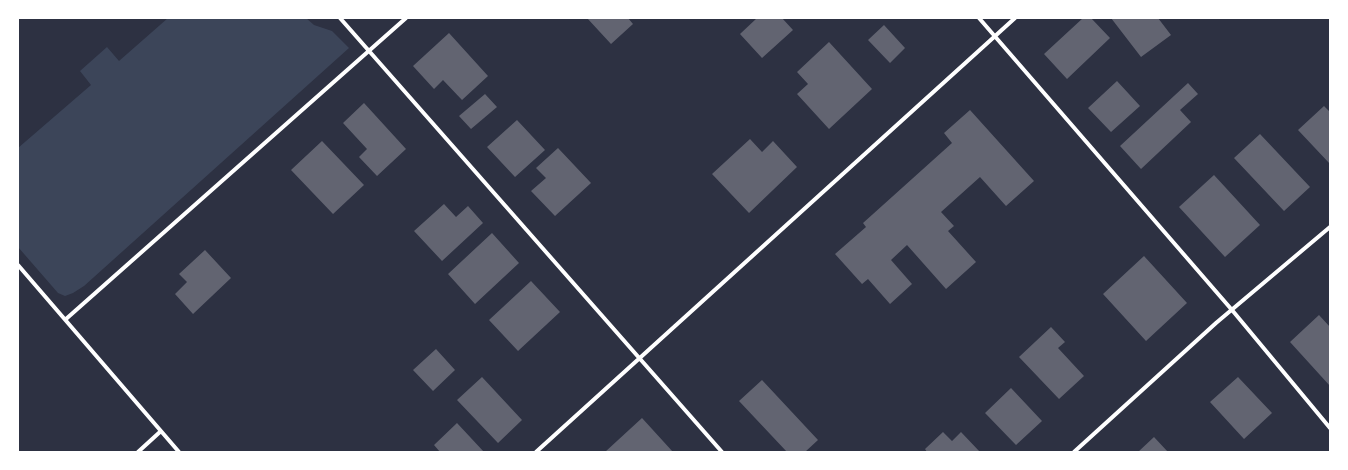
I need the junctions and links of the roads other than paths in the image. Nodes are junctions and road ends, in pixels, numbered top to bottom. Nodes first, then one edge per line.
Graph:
1 (340, 18) edge
2 (406, 18) edge
3 (979, 18) edge
4 (1015, 18) edge
5 (995, 36) junction
6 (369, 51) junction
7 (1330, 227) edge
8 (18, 264) edge
9 (1232, 310) junction
10 (66, 320) junction
11 (639, 358) junction
12 (1330, 428) edge
13 (161, 430) junction
14 (138, 452) edge
15 (179, 452) edge
16 (536, 452) edge
17 (722, 452) edge
18 (1074, 452) edge

1 - 6 street
2 - 6 street
3 - 5 street
4 - 5 street
5 - 9 street
5 - 11 street
6 - 10 street
6 - 11 street
7 - 9 street
8 - 10 street
9 - 12 street
9 - 18 street
10 - 13 street
11 - 16 street
11 - 17 street
13 - 14 street
13 - 15 street

